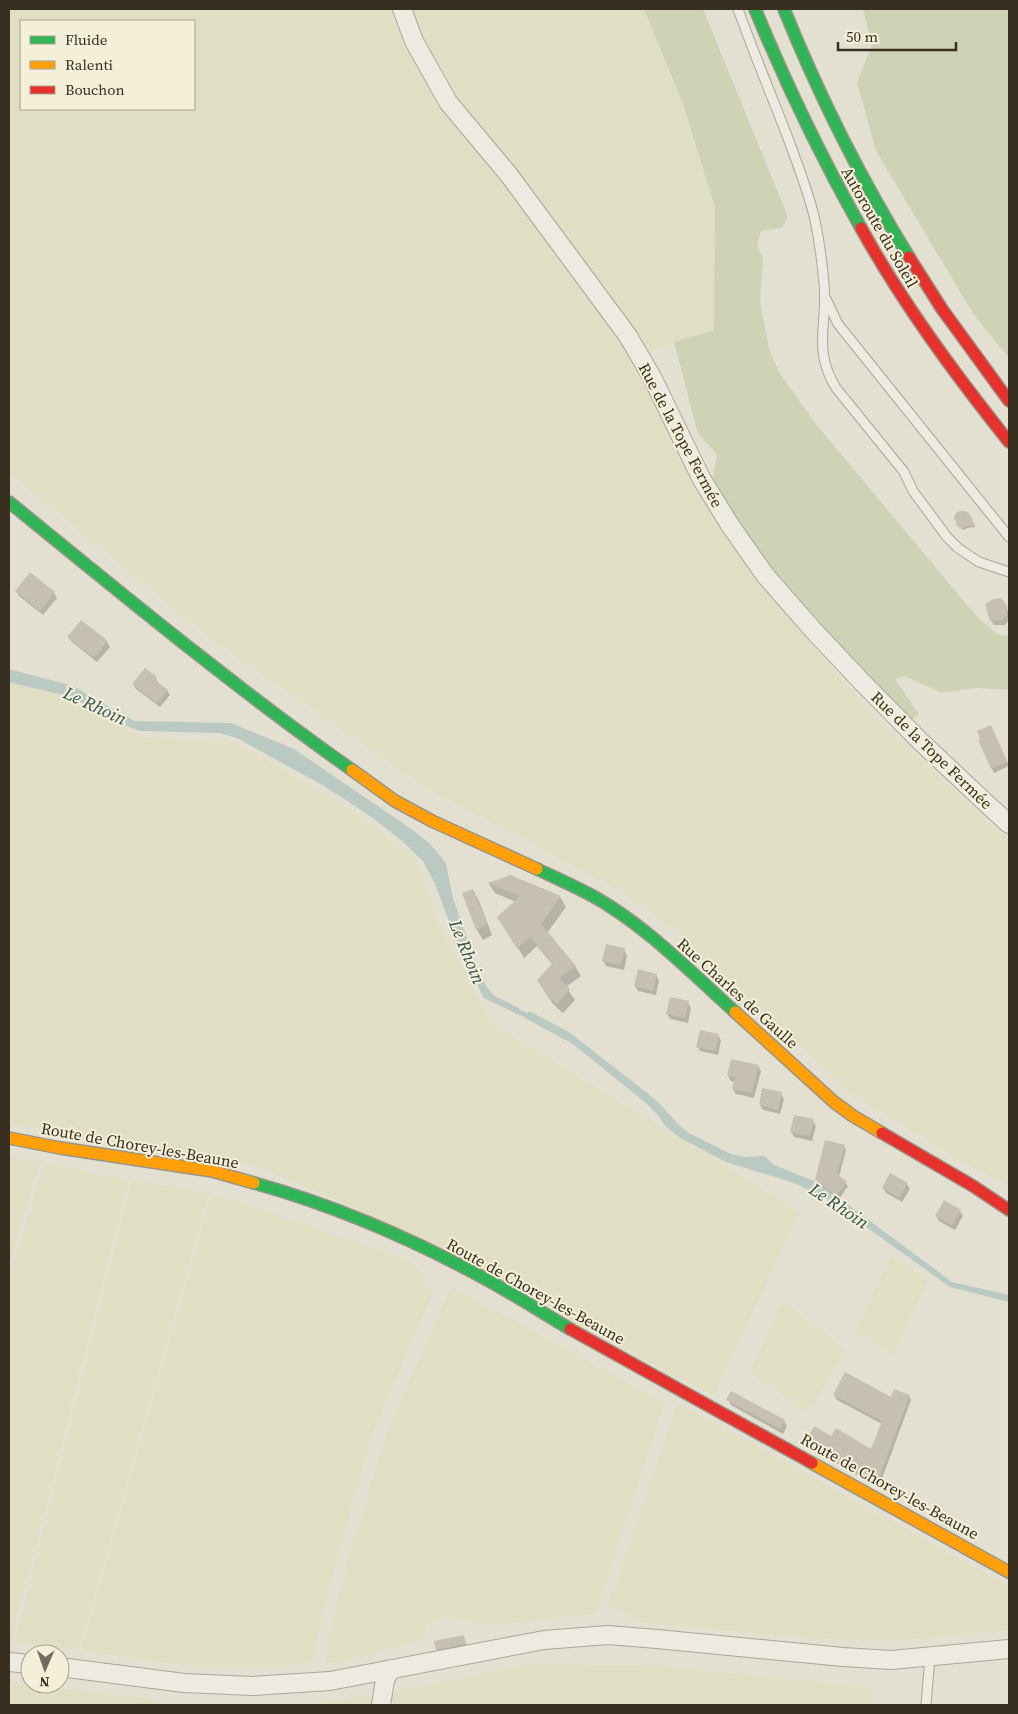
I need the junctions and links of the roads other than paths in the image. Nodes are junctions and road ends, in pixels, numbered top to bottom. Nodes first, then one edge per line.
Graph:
1 (402, 9) edge
2 (738, 9) edge
3 (755, 9) edge
4 (784, 9) edge
5 (826, 299) junction
6 (1009, 401) edge
7 (1009, 442) edge
8 (9, 502) edge
9 (1009, 537) edge
10 (1009, 572) edge
11 (1009, 824) edge
12 (9, 1138) edge
13 (1009, 1210) edge
14 (1009, 1572) edge
15 (1009, 1648) edge
16 (930, 1657) junction
17 (70, 1668) edge
18 (391, 1669) junction
19 (381, 1705) edge
20 (926, 1705) edge

1 - 11 street, Rue de la Tope Fermée
2 - 5 lane
3 - 7 main road, Autoroute du Soleil
4 - 6 main road, Autoroute du Soleil
5 - 9 lane
5 - 10 lane
8 - 13 main road, Rue Charles de Gaulle
12 - 14 main road, Route de Chorey-les-Beaune
15 - 16 street
16 - 18 street
16 - 20 lane
17 - 18 street
18 - 19 street

